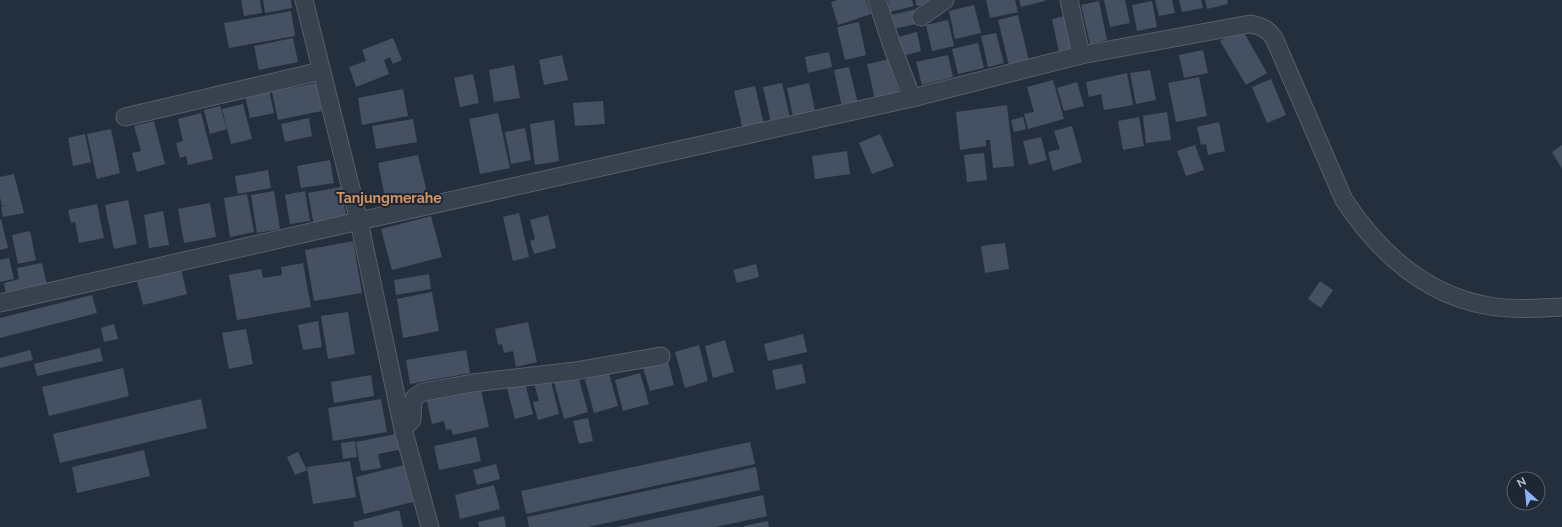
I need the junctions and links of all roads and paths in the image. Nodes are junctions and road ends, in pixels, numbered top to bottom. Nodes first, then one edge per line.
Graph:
1 (304, 0) edge
2 (877, 0) edge
3 (946, 0) edge
4 (1069, 0) edge
5 (921, 16) dead end
6 (1081, 55) junction
7 (321, 70) junction
8 (912, 98) junction
9 (125, 117) dead end
10 (359, 221) junction
11 (0, 303) edge
12 (1562, 307) edge
13 (662, 356) dead end
14 (403, 429) junction
15 (430, 527) edge

1 - 7 street
2 - 8 street
3 - 5 street
4 - 6 street
6 - 8 street
6 - 12 street
7 - 9 street
7 - 10 street
8 - 10 street
10 - 11 street
10 - 14 street
13 - 14 street
14 - 15 street

